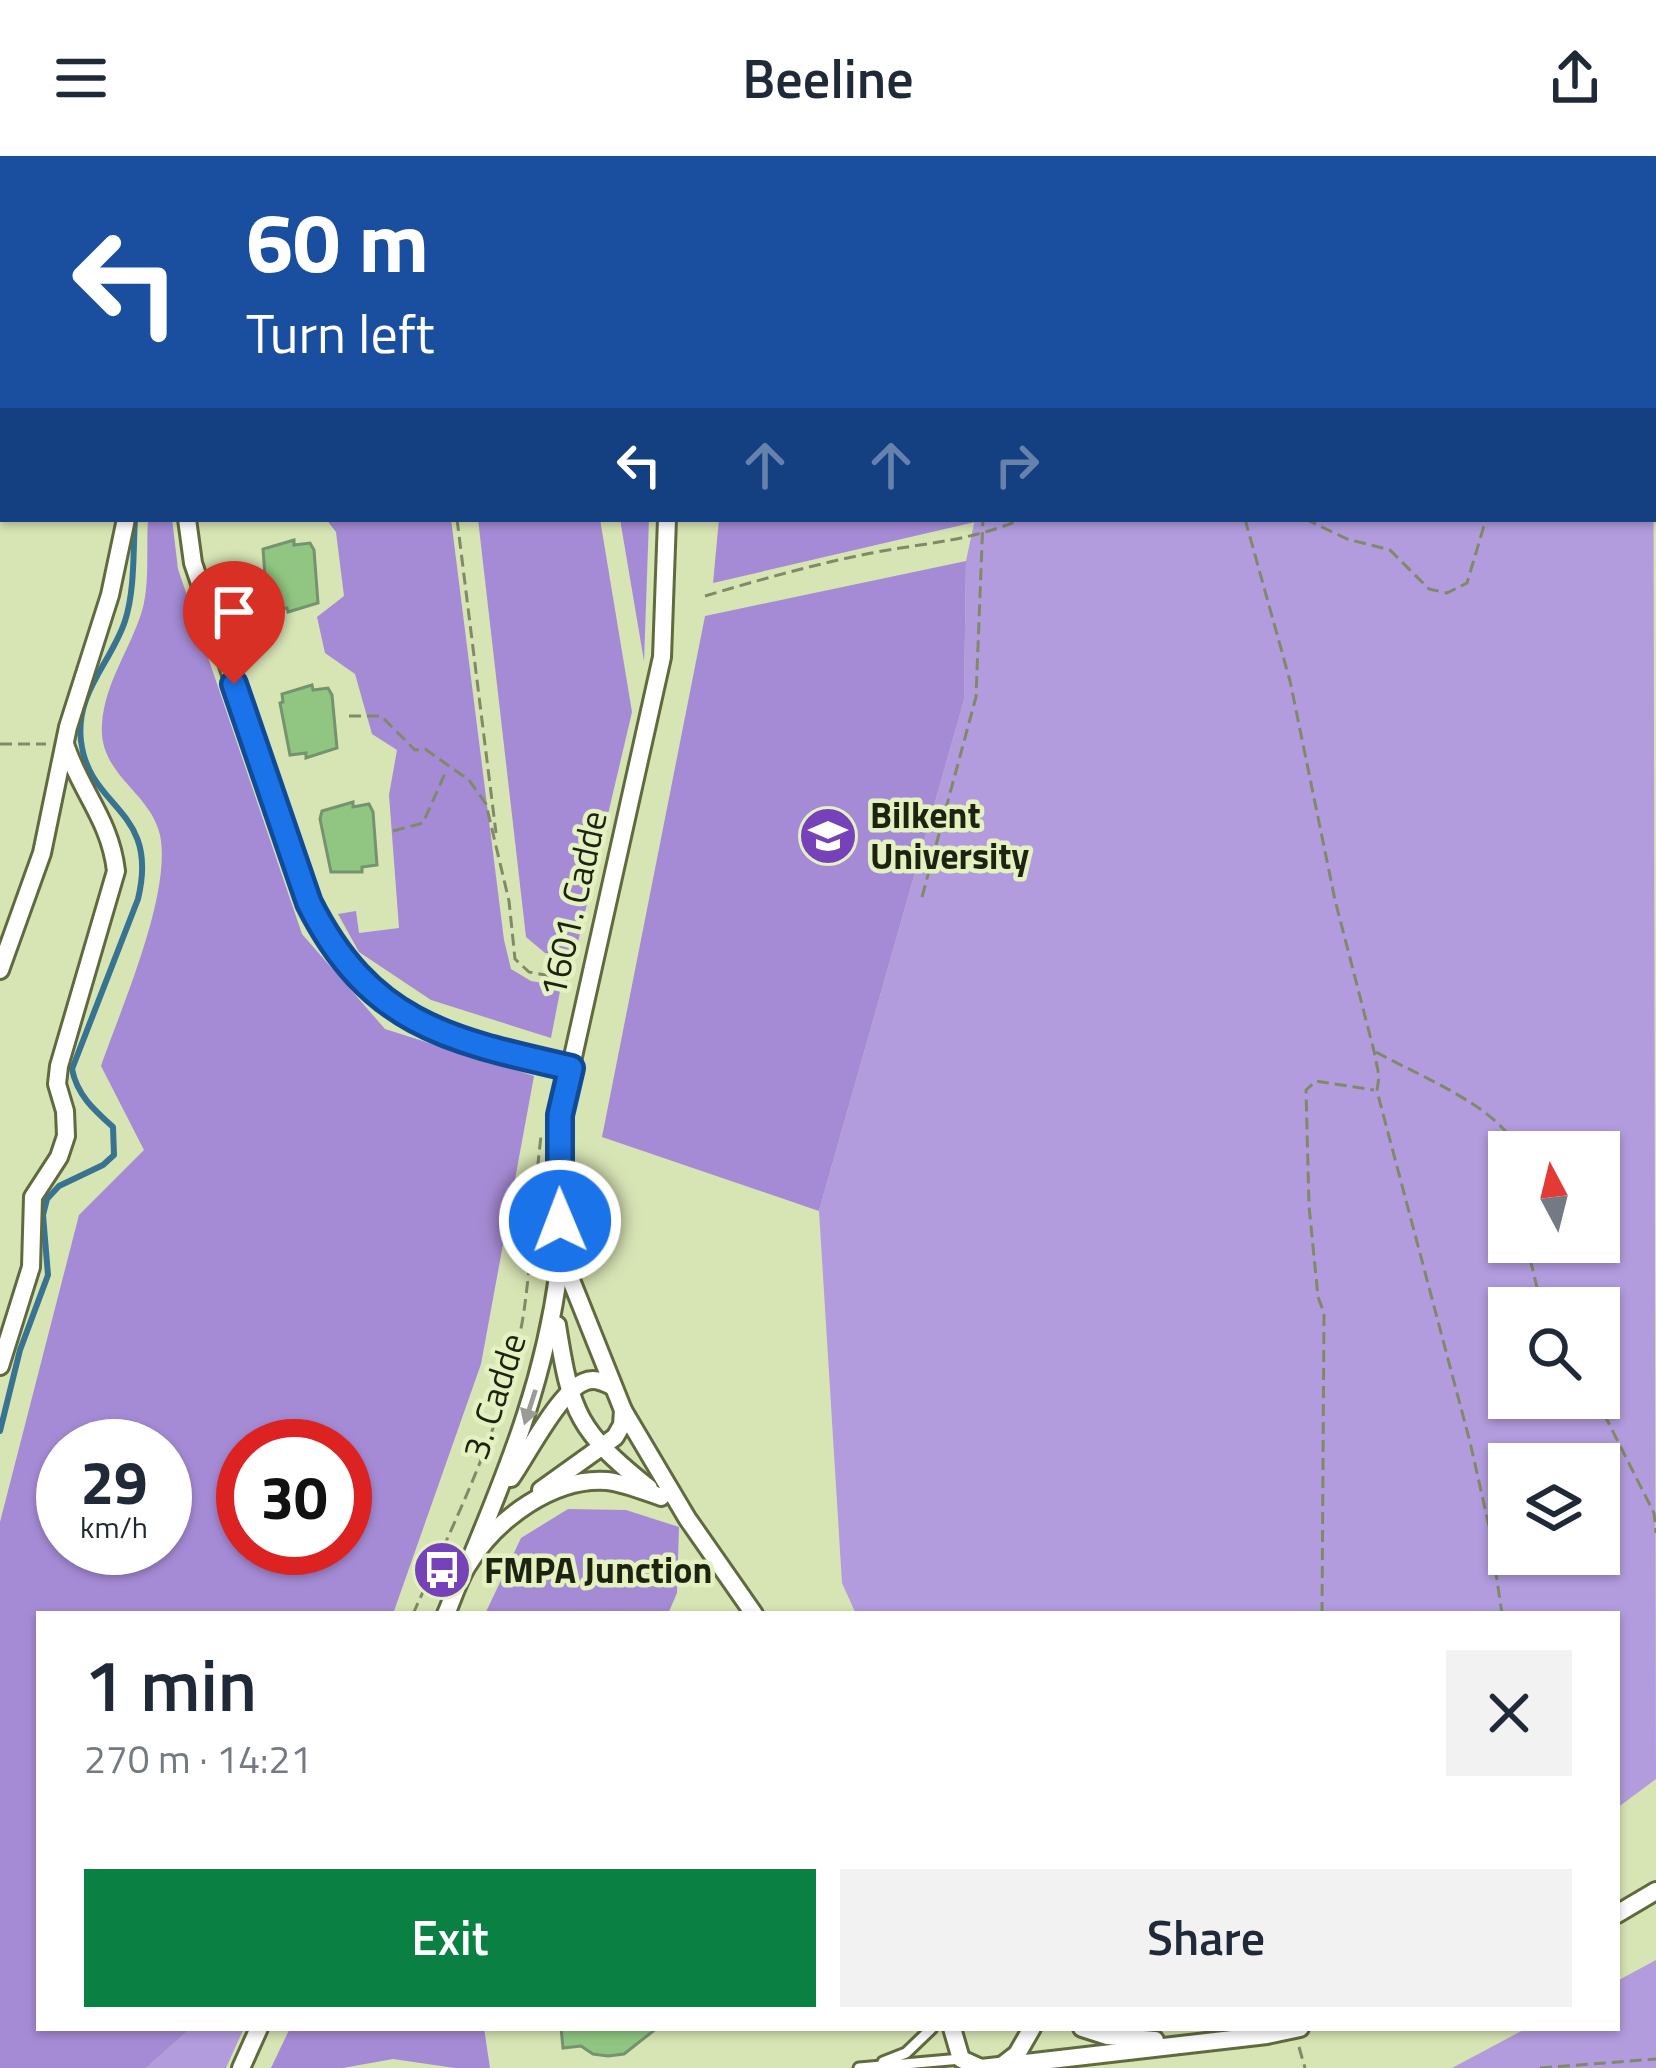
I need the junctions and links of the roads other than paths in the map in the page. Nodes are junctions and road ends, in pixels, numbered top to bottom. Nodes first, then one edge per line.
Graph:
1 (125, 522) edge
2 (187, 522) edge
3 (667, 522) edge
4 (64, 744) junction
5 (0, 970) edge
6 (571, 1068) junction
7 (561, 1255) junction
8 (554, 1308) junction
9 (0, 1366) edge
10 (612, 1386) junction
11 (568, 1394) junction
12 (623, 1410) junction
13 (598, 1448) junction
14 (661, 1497) junction
15 (494, 1503) junction
16 (518, 1510) junction
17 (687, 1518) junction
18 (469, 1563) junction
19 (447, 1611) edge
20 (752, 1611) edge
21 (1656, 1891) edge
22 (1620, 1912) edge
23 (258, 2031) edge
24 (929, 2031) edge
25 (953, 2031) edge
26 (1030, 2031) edge
27 (1091, 2031) edge
28 (1276, 2031) edge
29 (1204, 2041) junction
30 (962, 2063) edge
31 (907, 2066) edge
32 (1002, 2066) edge
33 (870, 2067) edge
34 (241, 2068) edge
35 (859, 2068) edge

1 - 4 street
2 - 6 street
3 - 6 street, 1601. Cadde
4 - 5 street
4 - 9 street
6 - 7 street, 1601. Cadde
7 - 8 street, 3. Cadde
7 - 10 street, 1601. Cadde
8 - 11 street, 3. Cadde
8 -> 15 street, 3. Cadde
10 - 11 street, 3. Cadde
10 - 12 street, 1601. Cadde
11 - 13 street, 3. Cadde
11 - 15 street, 3. Cadde
12 - 13 street, 3. Cadde
12 - 17 street, 1601. Cadde
13 - 14 street, 3. Cadde
13 - 16 street, 3. Cadde
14 - 16 street
14 - 17 street, 3. Cadde
15 - 18 street, 3. Cadde
16 - 18 street
17 - 20 street, 1601. Cadde
18 - 19 street, 3. Cadde
21 - 22 street
23 - 34 street
24 - 33 lane
25 - 30 street
26 - 32 street
27 - 29 street
28 - 29 street
29 - 32 street
30 - 31 lane
30 - 32 street
31 - 33 lane
33 - 35 lane

